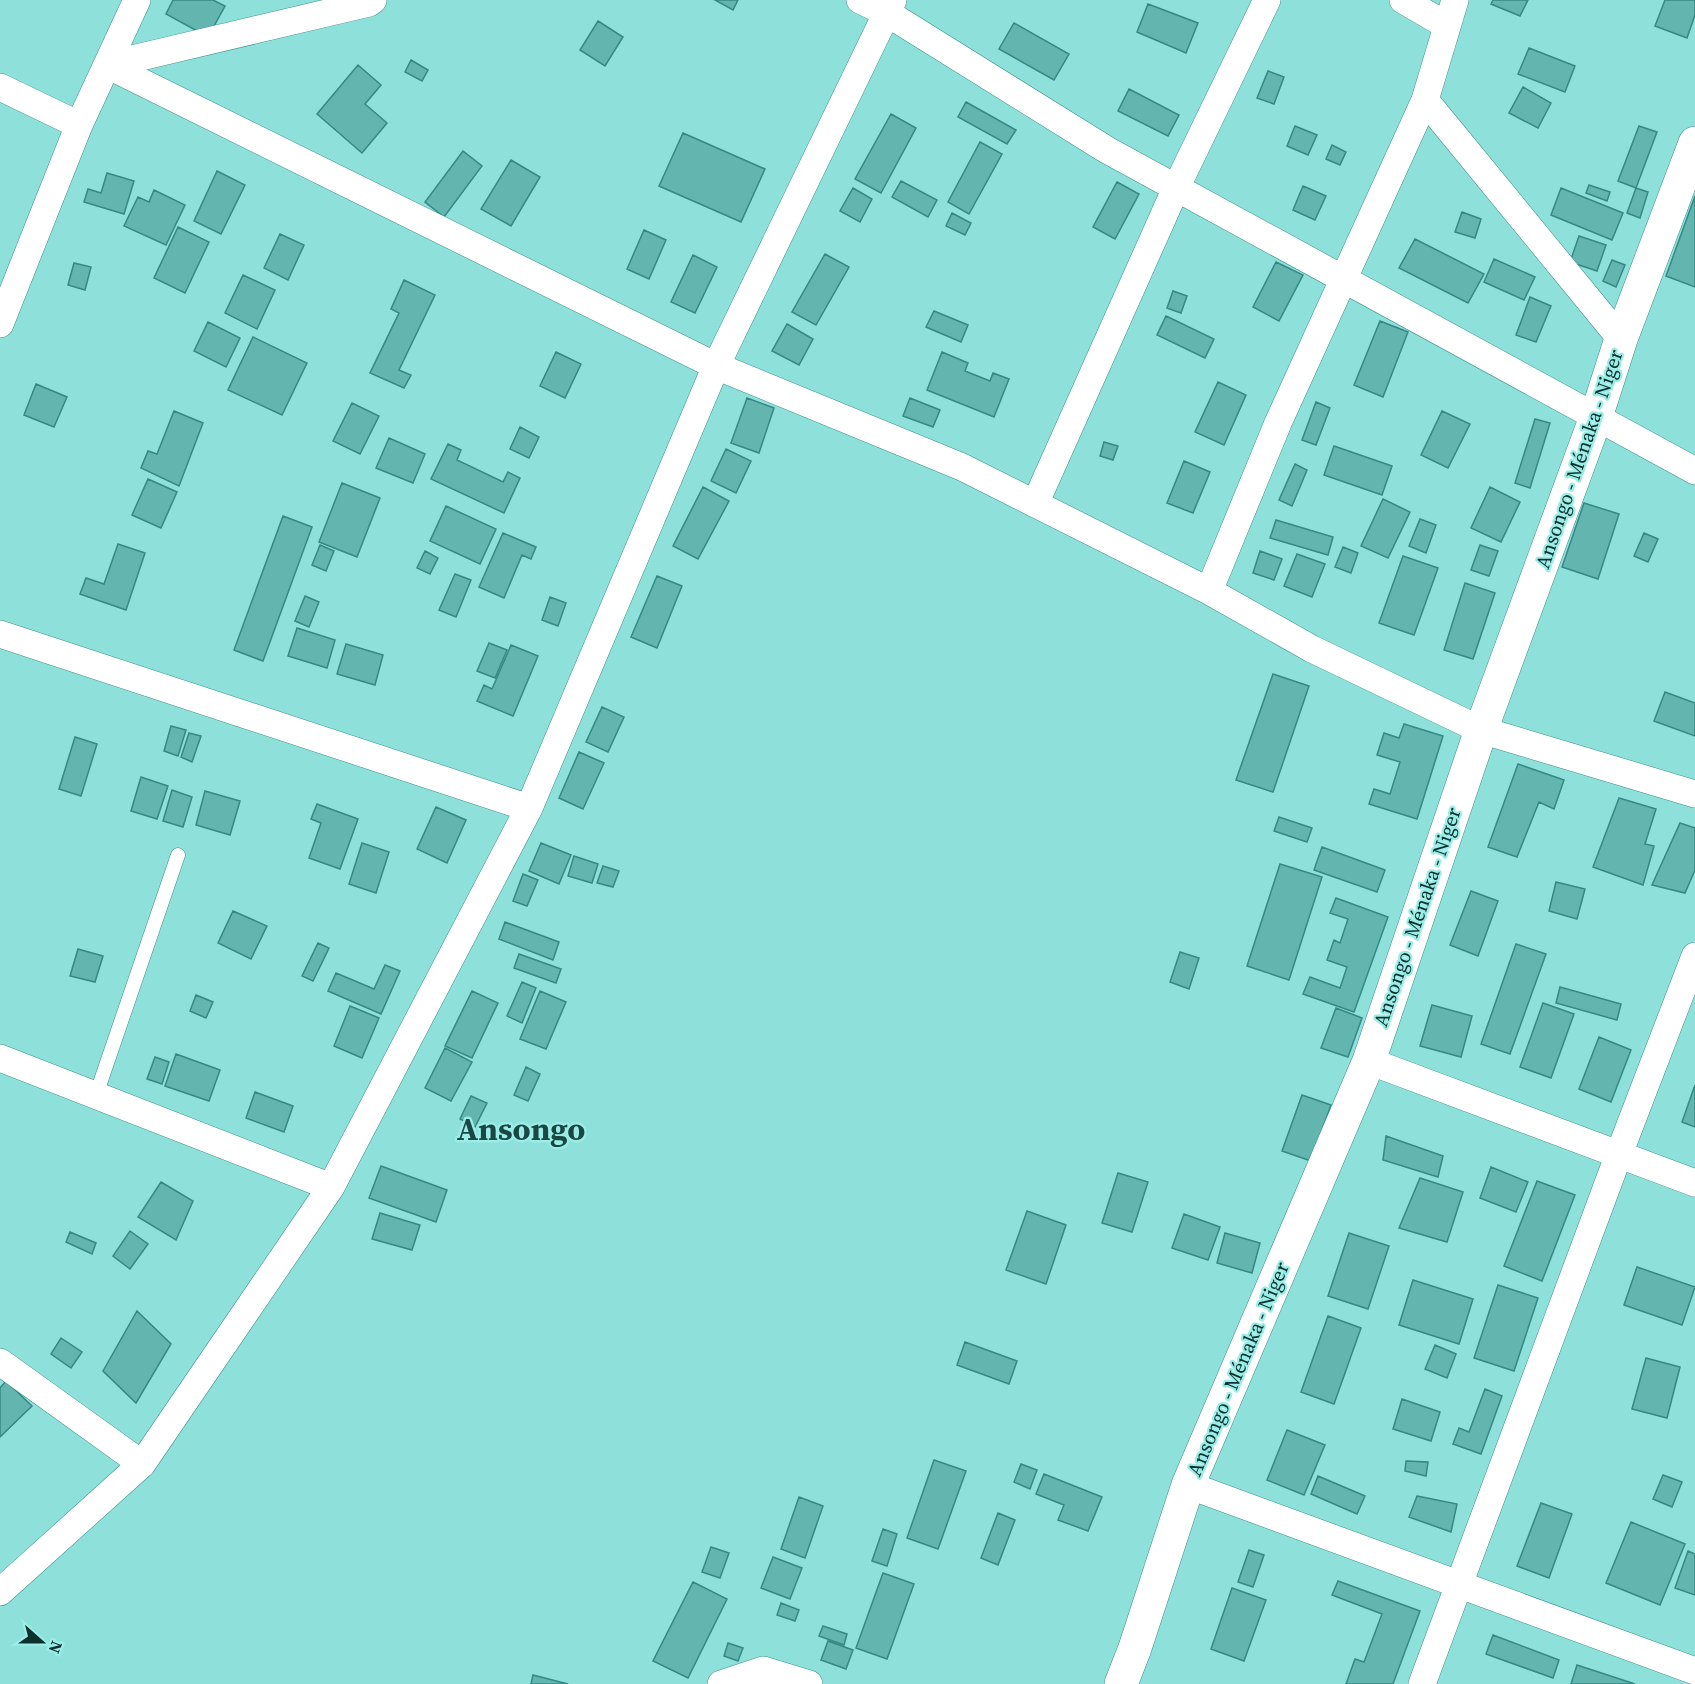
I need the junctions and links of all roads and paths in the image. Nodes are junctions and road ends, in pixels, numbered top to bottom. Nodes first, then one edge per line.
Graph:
1 (138, 0) edge
2 (372, 0) edge
3 (860, 0) edge
4 (1267, 0) edge
5 (1402, 0) edge
6 (890, 7) edge
7 (1450, 12) edge
8 (107, 65) junction
9 (0, 87) edge
10 (1425, 100) junction
11 (80, 125) junction
12 (1695, 144) edge
13 (1176, 188) junction
14 (1342, 278) junction
15 (0, 324) edge
16 (1622, 339) junction
17 (716, 366) junction
18 (1596, 417) junction
19 (1695, 471) edge
20 (1035, 504) junction
21 (1209, 591) junction
22 (0, 634) edge
23 (1481, 730) junction
24 (1695, 794) edge
25 (529, 808) junction
26 (178, 855) dead end
27 (1695, 956) edge
28 (0, 1058) edge
29 (1368, 1061) junction
30 (96, 1095) junction
31 (1619, 1154) junction
32 (1695, 1183) edge
33 (331, 1187) junction
34 (0, 1362) edge
35 (142, 1464) junction
36 (1188, 1485) junction
37 (1458, 1586) junction
38 (0, 1592) edge
39 (1695, 1671) edge
40 (722, 1684) edge
41 (809, 1684) edge
42 (1121, 1684) edge
43 (1422, 1684) edge

1 - 8 street
2 - 8 street
3 - 6 street
4 - 13 street
5 - 7 street
6 - 13 street
6 - 17 street
7 - 10 street
8 - 11 street
8 - 17 street
9 - 11 street
10 - 14 street
10 - 16 street
11 - 15 street
12 - 16 main road, Ansongo - Ménaka - Niger
13 - 14 street
13 - 20 street
14 - 18 street
14 - 21 street
16 - 18 main road, Ansongo - Ménaka - Niger
17 - 20 street
17 - 25 street
18 - 19 street
18 - 23 main road, Ansongo - Ménaka - Niger
20 - 21 street
21 - 23 street
22 - 25 street
23 - 24 street
23 - 29 main road, Ansongo - Ménaka - Niger
25 - 33 street
26 - 30 lane
27 - 31 street
28 - 30 street
29 - 31 street
29 - 36 main road, Ansongo - Ménaka - Niger
30 - 33 street
31 - 32 street
31 - 37 street
33 - 35 street
34 - 35 street
35 - 38 street
36 - 37 street
36 - 42 main road, Ansongo - Ménaka - Niger
37 - 39 street
37 - 43 street
40 - 41 street

